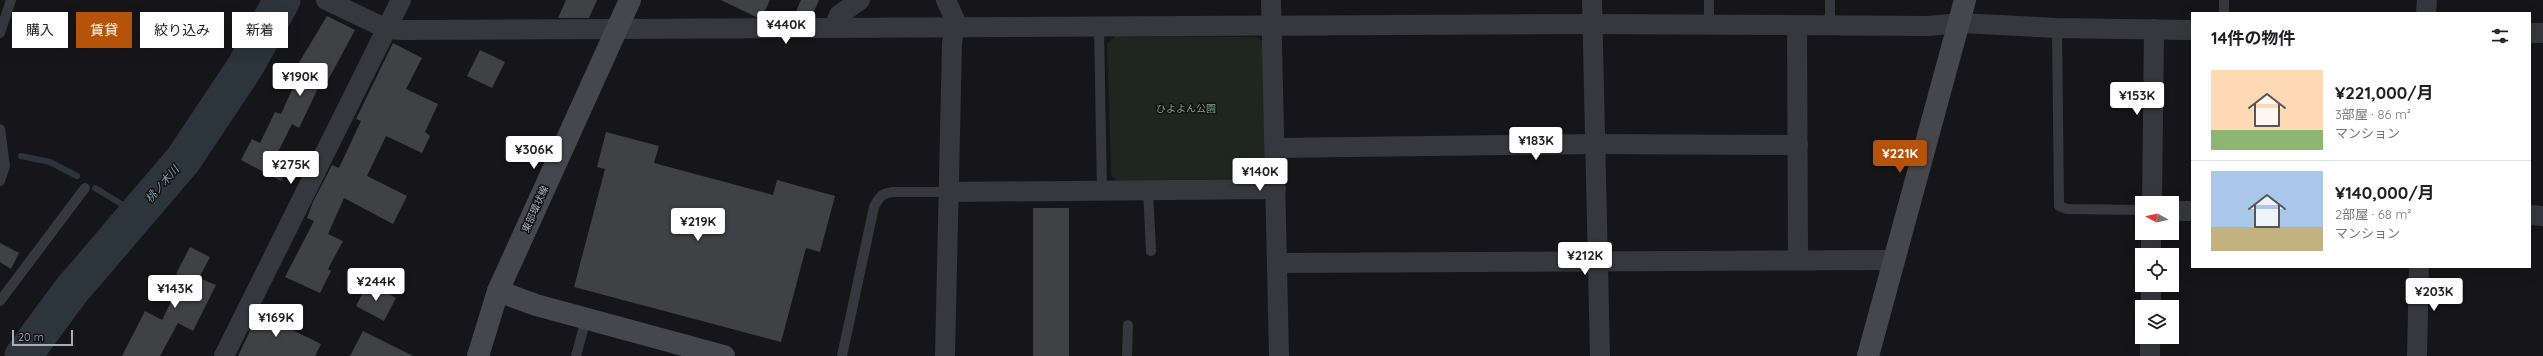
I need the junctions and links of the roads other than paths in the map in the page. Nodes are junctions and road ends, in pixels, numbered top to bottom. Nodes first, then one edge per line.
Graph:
1 (11, 0) edge
2 (326, 0) edge
3 (401, 0) edge
4 (630, 0) edge
5 (860, 0) edge
6 (946, 0) edge
7 (1271, 0) edge
8 (1592, 0) edge
9 (1709, 0) edge
10 (1830, 0) edge
11 (1965, 0) edge
12 (2224, 0) edge
13 (2427, 0) edge
14 (2224, 12) edge
15 (2426, 12) edge
16 (1960, 23) junction
17 (1592, 24) junction
18 (1709, 25) junction
19 (1797, 26) junction
20 (1830, 26) junction
21 (1099, 27) junction
22 (1273, 27) junction
23 (387, 28) junction
24 (618, 28) junction
25 (834, 28) junction
26 (954, 28) junction
27 (2057, 28) junction
28 (2154, 29) junction
29 (2191, 30) edge
30 (0, 33) edge
31 (2531, 33) edge
32 (2543, 33) edge
33 (0, 129) edge
34 (1595, 144) junction
35 (1798, 145) junction
36 (1275, 148) junction
37 (0, 181) edge
38 (85, 188) dead end
39 (1276, 189) junction
40 (1148, 190) junction
41 (1102, 191) junction
42 (950, 192) junction
43 (2152, 196) edge
44 (2135, 210) edge
45 (2179, 211) edge
46 (2191, 211) edge
47 (2531, 215) edge
48 (2543, 216) edge
49 (1151, 251) dead end
50 (1798, 259) junction
51 (1598, 260) junction
52 (1894, 260) junction
53 (1277, 263) junction
54 (2419, 268) edge
55 (498, 291) junction
56 (0, 301) edge
57 (586, 319) junction
58 (1128, 325) dead end
59 (2150, 344) edge
60 (224, 356) edge
61 (478, 356) edge
62 (576, 356) edge
63 (724, 356) edge
64 (842, 356) edge
65 (945, 356) edge
66 (1127, 356) edge
67 (1279, 356) edge
68 (1600, 356) edge
69 (1868, 356) edge
70 (2150, 356) edge
71 (2417, 356) edge

1 - 30 lane
2 - 23 street
3 - 23 street
4 - 24 street, 東部環状線
5 - 25 street
6 - 26 street
7 - 22 street
8 - 17 street
9 - 18 lane
10 - 20 lane
11 - 16 street
12 - 14 lane
13 - 15 street
16 - 20 street
16 - 27 street
16 - 52 street
17 - 18 street
17 - 22 street
17 - 34 street
18 - 19 street
19 - 20 street
19 - 35 street
21 - 22 street
21 - 26 street
21 - 41 lane
22 - 36 street
23 - 24 street
23 - 60 street
24 - 25 street
24 - 55 street, 東部環状線
25 - 26 street
26 - 42 street
27 - 28 street
27 - 44 lane
28 - 29 street
28 - 43 street
31 - 32 street
33 - 37 lane
34 - 35 street
34 - 36 street
34 - 51 street
35 - 50 street
36 - 39 street
38 - 56 lane
39 - 40 street
39 - 53 street
40 - 41 street
40 - 49 lane
41 - 42 street
42 - 64 lane
42 - 65 street
45 - 46 street
47 - 48 street
50 - 51 street
50 - 52 street
51 - 53 street
51 - 68 street
52 - 69 street
53 - 67 street
54 - 71 street
55 - 57 street
55 - 61 street, 東部環状線
57 - 62 lane
57 - 63 street
58 - 66 lane
59 - 70 street

